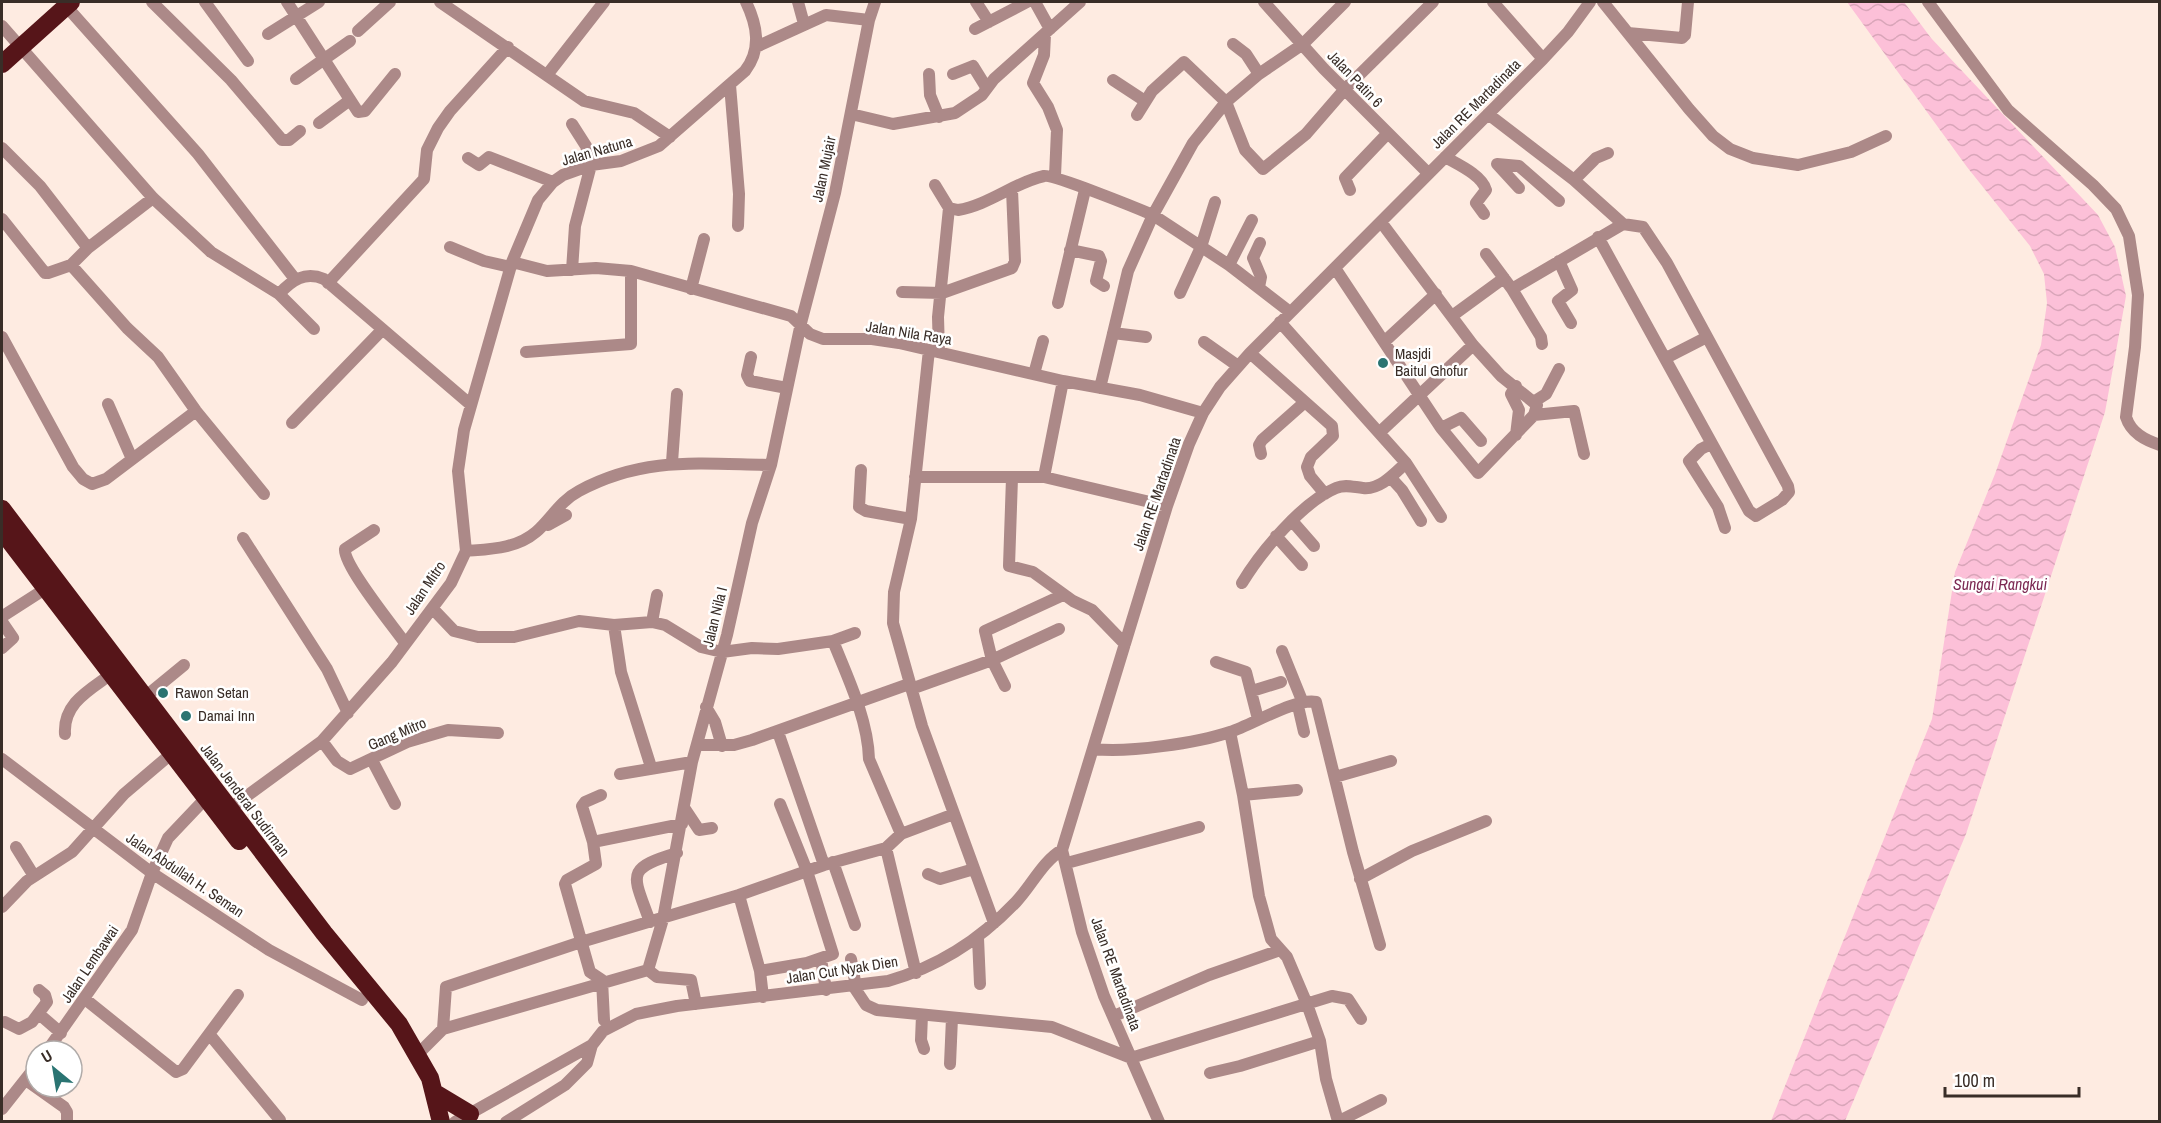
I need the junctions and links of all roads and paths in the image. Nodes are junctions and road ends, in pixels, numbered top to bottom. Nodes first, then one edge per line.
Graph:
1 (152, 2) edge
2 (205, 2) edge
3 (287, 2) edge
4 (319, 2) edge
5 (390, 2) edge
6 (440, 2) edge
7 (604, 2) edge
8 (746, 2) edge
9 (798, 2) edge
10 (875, 2) edge
11 (976, 2) edge
12 (1027, 2) edge
13 (1035, 2) edge
14 (1080, 2) edge
15 (1264, 2) edge
16 (1346, 2) edge
17 (1433, 2) edge
18 (1493, 2) edge
19 (1590, 2) edge
20 (1603, 2) edge
21 (1688, 2) edge
22 (1928, 2) edge
23 (68, 4) edge
24 (297, 16) junction
25 (869, 20) junction
26 (989, 22) junction
27 (804, 24) junction
28 (2, 26) edge
29 (975, 29) dead end
30 (1048, 32) junction
31 (1628, 33) junction
32 (268, 34) dead end
33 (1233, 44) dead end
34 (1303, 44) junction
35 (20, 47) junction
36 (508, 47) junction
37 (756, 47) junction
38 (1543, 59) junction
39 (324, 61) junction
40 (248, 62) dead end
41 (2, 64) edge
42 (395, 74) dead end
43 (929, 74) dead end
44 (953, 74) dead end
45 (1259, 74) junction
46 (547, 75) junction
47 (296, 79) dead end
48 (1113, 80) dead end
49 (730, 85) junction
50 (986, 87) junction
51 (1345, 89) junction
52 (351, 100) junction
53 (1144, 101) junction
54 (1226, 102) junction
55 (851, 114) junction
56 (1488, 114) junction
57 (1137, 115) dead end
58 (939, 117) junction
59 (319, 123) dead end
60 (572, 124) dead end
61 (300, 131) dead end
62 (1387, 134) junction
63 (1886, 136) dead end
64 (670, 137) junction
65 (2, 148) edge
66 (1608, 153) dead end
67 (1445, 157) junction
68 (468, 158) dead end
69 (591, 165) junction
70 (1551, 165) junction
71 (1428, 173) junction
72 (1055, 176) junction
73 (1574, 180) junction
74 (553, 182) junction
75 (1539, 182) junction
76 (935, 185) dead end
77 (1519, 188) dead end
78 (1012, 190) junction
79 (1085, 190) junction
80 (1350, 190) dead end
81 (153, 198) junction
82 (1559, 201) dead end
83 (1215, 202) dead end
84 (949, 208) junction
85 (1484, 214) dead end
86 (1153, 215) junction
87 (2, 219) edge
88 (1252, 220) dead end
89 (1381, 222) junction
90 (1623, 224) junction
91 (738, 226) dead end
92 (1598, 237) junction
93 (704, 239) dead end
94 (1260, 243) dead end
95 (450, 247) dead end
96 (1201, 247) junction
97 (88, 248) junction
98 (1070, 250) junction
99 (1486, 254) dead end
100 (1559, 261) junction
101 (71, 265) junction
102 (511, 265) junction
103 (1229, 265) junction
104 (1335, 267) junction
105 (572, 270) junction
106 (631, 271) junction
107 (1504, 278) junction
108 (295, 279) junction
109 (328, 283) junction
110 (1104, 286) dead end
111 (1260, 287) junction
112 (692, 289) junction
113 (1512, 289) junction
114 (902, 292) dead end
115 (942, 293) junction
116 (1180, 293) dead end
117 (279, 294) junction
118 (1436, 294) junction
119 (1058, 303) dead end
120 (1290, 312) junction
121 (1452, 316) junction
122 (1280, 322) junction
123 (801, 323) junction
124 (1571, 323) dead end
125 (314, 329) dead end
126 (382, 330) junction
127 (1113, 333) junction
128 (2, 337) edge
129 (1146, 337) dead end
130 (1707, 337) junction
131 (1043, 341) dead end
132 (1204, 342) dead end
133 (1384, 342) junction
134 (1542, 344) dead end
135 (1473, 345) junction
136 (934, 351) junction
137 (526, 352) dead end
138 (1250, 353) junction
139 (751, 357) dead end
140 (1666, 358) junction
141 (1238, 366) junction
142 (1559, 369) dead end
143 (1034, 374) junction
144 (1063, 381) junction
145 (1516, 386) junction
146 (787, 388) junction
147 (1100, 388) junction
148 (676, 394) dead end
149 (1421, 396) junction
150 (1535, 401) junction
151 (1305, 402) junction
152 (108, 404) dead end
153 (471, 405) junction
154 (196, 411) junction
155 (1203, 413) junction
156 (1534, 416) junction
157 (292, 423) dead end
158 (1441, 428) junction
159 (1380, 432) junction
160 (1516, 435) junction
161 (1481, 441) dead end
162 (1711, 444) junction
163 (2160, 446) edge
164 (1261, 454) dead end
165 (1584, 454) dead end
166 (132, 459) junction
167 (669, 463) junction
168 (1406, 463) junction
169 (771, 465) junction
170 (861, 470) dead end
171 (915, 477) junction
172 (1044, 477) junction
173 (1391, 477) junction
174 (1012, 478) junction
175 (264, 494) dead end
176 (1325, 494) junction
177 (1167, 506) junction
178 (2, 509) edge
179 (566, 514) dead end
180 (1441, 517) dead end
181 (911, 519) junction
182 (1421, 521) dead end
183 (1293, 522) junction
184 (1725, 528) dead end
185 (374, 530) dead end
186 (2, 531) edge
187 (537, 532) junction
188 (1276, 536) junction
189 (243, 538) dead end
190 (19, 542) junction
191 (1314, 546) dead end
192 (466, 552) junction
193 (1302, 565) dead end
194 (1242, 584) dead end
195 (45, 589) junction
196 (657, 595) dead end
197 (1060, 596) junction
198 (432, 609) junction
199 (652, 622) junction
200 (614, 625) junction
201 (1059, 629) dead end
202 (855, 633) dead end
203 (833, 641) junction
204 (405, 643) junction
205 (2, 648) edge
206 (1124, 648) junction
207 (1282, 651) dead end
208 (722, 652) junction
209 (992, 660) junction
210 (1216, 662) dead end
211 (184, 665) dead end
212 (111, 675) junction
213 (1281, 682) dead end
214 (1005, 686) dead end
215 (910, 687) junction
216 (1252, 691) junction
217 (145, 697) junction
218 (856, 702) junction
219 (1301, 705) junction
220 (706, 707) junction
221 (348, 713) junction
222 (1258, 719) junction
223 (778, 732) junction
224 (1230, 732) junction
225 (1304, 732) dead end
226 (498, 733) dead end
227 (65, 735) dead end
228 (322, 741) junction
229 (697, 745) junction
230 (722, 746) junction
231 (1094, 749) junction
232 (171, 754) junction
233 (2, 759) edge
234 (372, 760) junction
235 (1391, 761) dead end
236 (692, 762) junction
237 (651, 767) junction
238 (620, 774) dead end
239 (1335, 777) junction
240 (1297, 790) dead end
241 (601, 795) dead end
242 (1244, 795) junction
243 (205, 800) junction
244 (395, 804) dead end
245 (780, 804) dead end
246 (685, 809) junction
247 (224, 813) junction
248 (1486, 821) dead end
249 (957, 823) junction
250 (682, 824) junction
251 (94, 828) junction
252 (712, 828) dead end
253 (1198, 828) dead end
254 (901, 834) junction
255 (593, 842) junction
256 (16, 847) dead end
257 (1062, 850) junction
258 (677, 853) junction
259 (887, 854) junction
260 (1067, 863) junction
261 (832, 866) junction
262 (974, 869) junction
263 (152, 873) junction
264 (928, 874) dead end
265 (34, 876) junction
266 (808, 876) junction
267 (1360, 879) junction
268 (740, 899) junction
269 (2, 907) edge
270 (658, 922) junction
271 (994, 923) junction
272 (855, 925) dead end
273 (978, 938) junction
274 (582, 945) junction
275 (1380, 945) dead end
276 (1280, 951) junction
277 (821, 959) junction
278 (851, 959) dead end
279 (648, 970) junction
280 (760, 971) junction
281 (916, 973) junction
282 (603, 983) junction
283 (980, 984) dead end
284 (855, 987) junction
285 (39, 990) dead end
286 (826, 990) junction
287 (238, 995) dead end
288 (763, 997) junction
289 (85, 999) junction
290 (362, 1000) junction
291 (696, 1004) junction
292 (1307, 1004) junction
293 (39, 1014) junction
294 (922, 1015) junction
295 (1114, 1016) junction
296 (952, 1018) junction
297 (1361, 1019) dead end
298 (604, 1020) dead end
299 (5, 1023) dead end
300 (390, 1024) junction
301 (443, 1029) junction
302 (61, 1033) junction
303 (210, 1035) junction
304 (56, 1039) edge
305 (1320, 1041) junction
306 (592, 1045) junction
307 (924, 1049) dead end
308 (417, 1055) junction
309 (1131, 1058) junction
310 (950, 1064) dead end
311 (1210, 1073) dead end
312 (24, 1082) edge
313 (435, 1093) junction
314 (53, 1099) edge
315 (1381, 1100) dead end
316 (2, 1109) edge
317 (463, 1118) edge
318 (280, 1120) edge
319 (1338, 1121) edge
320 (67, 1122) edge
321 (430, 1122) edge
322 (441, 1122) edge
323 (506, 1122) edge
324 (1159, 1122) edge

1 - 61 street
2 - 40 street
3 - 24 street
4 - 24 street
5 - 39 street
6 - 36 street
7 - 46 street
8 - 37 street
9 - 27 street
10 - 25 street, Jalan Mujair
11 - 26 street
12 - 26 street
13 - 30 street
14 - 30 street
15 - 34 street, Jalan Patin 6
16 - 34 street
17 - 51 street
18 - 38 street
19 - 38 street, Jalan RE Martadinata
20 - 31 street
21 - 31 street
22 - 163 street
23 - 35 highway
23 - 108 street
24 - 32 street
24 - 39 street
25 - 27 street
25 - 55 street, Jalan Mujair
26 - 29 street
27 - 37 street
28 - 35 street
30 - 50 street
30 - 72 street
31 - 63 street
33 - 45 street
34 - 45 street
34 - 51 street, Jalan Patin 6
35 - 41 highway
35 - 81 street
36 - 46 street
36 - 109 street
37 - 49 street, Jalan Natuna
38 - 56 street, Jalan RE Martadinata
39 - 47 street
39 - 52 street
42 - 52 street
43 - 58 street
44 - 50 street
45 - 54 street
46 - 64 street
48 - 53 street
49 - 64 street, Jalan Natuna
49 - 91 street
50 - 58 street
51 - 54 street
51 - 62 street, Jalan Patin 6
52 - 59 street
53 - 54 street
53 - 57 street
54 - 86 street
55 - 58 street
55 - 123 street, Jalan Mujair
56 - 67 street, Jalan RE Martadinata
56 - 70 street
60 - 69 street
62 - 71 street, Jalan Patin 6
62 - 80 street
64 - 69 street, Jalan Natuna
65 - 97 street
66 - 73 street
67 - 71 street, Jalan RE Martadinata
67 - 85 street
68 - 74 street
69 - 74 street, Jalan Natuna
69 - 105 street
70 - 73 street
70 - 75 street
71 - 89 street, Jalan RE Martadinata
72 - 78 street
72 - 79 street
73 - 90 street
74 - 102 street, Jalan Natuna
75 - 77 street
75 - 82 street
76 - 84 street
78 - 84 street
78 - 115 street
79 - 86 street
79 - 98 street
81 - 97 street
81 - 117 street
83 - 96 street
84 - 115 street
86 - 96 street
86 - 127 street
87 - 101 street
88 - 103 street
89 - 104 street, Jalan RE Martadinata
89 - 118 street
90 - 92 street
90 - 130 street
92 - 100 street
92 - 140 street
93 - 112 street
94 - 111 street
95 - 102 street, Jalan Nila Raya
96 - 103 street
96 - 116 street
97 - 101 street
98 - 110 street
98 - 119 street
99 - 107 street
100 - 113 street
100 - 124 street
101 - 154 street
102 - 105 street, Jalan Nila Raya
102 - 153 street
103 - 111 street
104 - 120 street, Jalan RE Martadinata
104 - 133 street
105 - 106 street, Jalan Nila Raya
106 - 112 street, Jalan Nila Raya
106 - 137 street
107 - 113 street
107 - 121 street
108 - 109 street
108 - 117 street
109 - 126 street
111 - 120 street
112 - 123 street, Jalan Nila Raya
113 - 134 street
114 - 115 street
115 - 136 street
117 - 125 street
118 - 121 street
118 - 133 street
120 - 122 street, Jalan RE Martadinata
121 - 135 street
122 - 138 street, Jalan RE Martadinata
122 - 159 street
123 - 136 street, Jalan Nila Raya
123 - 146 street, Jalan Nila I
126 - 153 street
126 - 157 street
127 - 129 street
127 - 147 street
128 - 166 street
130 - 140 street
130 - 162 street
131 - 143 street
132 - 141 street
133 - 149 street
135 - 145 street
135 - 149 street
136 - 143 street, Jalan Nila Raya
136 - 171 street
138 - 141 street, Jalan RE Martadinata
138 - 151 street
139 - 146 street
140 - 162 street
141 - 155 street, Jalan RE Martadinata
142 - 150 street
143 - 144 street, Jalan Nila Raya
144 - 147 street, Jalan Nila Raya
144 - 172 street
145 - 150 street
145 - 160 street
146 - 169 street, Jalan Nila I
147 - 155 street, Jalan Nila Raya
148 - 167 street
149 - 158 street
149 - 159 street
150 - 156 street
151 - 164 street
151 - 176 street
152 - 166 street
153 - 192 street
154 - 166 street
154 - 175 street
155 - 177 street, Jalan RE Martadinata
156 - 160 street
156 - 165 street
158 - 160 street
158 - 161 street
159 - 168 street
162 - 184 street
167 - 169 street
167 - 187 street
168 - 173 street
168 - 180 street
169 - 208 street, Jalan Nila I
170 - 181 street
171 - 174 street
171 - 181 street
172 - 174 street
172 - 177 street
173 - 176 street
173 - 182 street
174 - 197 street
176 - 183 street
177 - 206 street, Jalan RE Martadinata
178 - 190 highway, Jalan Jenderal Sudirman
179 - 187 street
181 - 215 street
183 - 188 street
183 - 191 street
185 - 204 street
186 - 190 highway, Jalan Jenderal Sudirman
187 - 192 street
188 - 193 street
188 - 194 street
189 - 221 street
190 - 195 highway, Jalan Jenderal Sudirman
190 - 217 highway, Jalan Jenderal Sudirman
192 - 198 street, Jalan Mitro
195 - 205 street
195 - 212 highway, Jalan Jenderal Sudirman
196 - 199 street
197 - 206 street
197 - 209 street
198 - 200 street
198 - 204 street, Jalan Mitro
199 - 200 street
199 - 208 street
200 - 237 street
201 - 209 street
202 - 203 street
203 - 208 street
203 - 218 street
204 - 221 street, Jalan Mitro
206 - 231 street, Jalan RE Martadinata
207 - 219 street
208 - 220 street, Jalan Nila I
209 - 214 street
209 - 215 street
210 - 216 street
211 - 217 street
212 - 227 street
212 - 232 highway, Jalan Jenderal Sudirman
213 - 216 street
215 - 218 street
215 - 249 street
216 - 222 street
217 - 247 highway, Jalan Jenderal Sudirman
218 - 223 street
218 - 254 street
219 - 222 street
219 - 225 street
219 - 239 street
220 - 229 street, Jalan Nila I
220 - 230 street
221 - 228 street, Jalan Mitro
222 - 224 street
223 - 230 street
223 - 261 street
224 - 231 street
224 - 242 street
226 - 234 street, Gang Mitro
228 - 234 street, Gang Mitro
228 - 247 street, Jalan Mitro
229 - 230 street
229 - 236 street, Jalan Nila I
231 - 257 street, Jalan RE Martadinata
232 - 243 highway, Jalan Jenderal Sudirman
232 - 251 street
233 - 251 street, Jalan Abdullah H. Seman
234 - 244 street
235 - 239 street
236 - 237 street
236 - 246 street, Jalan Nila I
237 - 238 street
239 - 267 street
240 - 242 street
241 - 255 street
242 - 276 street
243 - 247 highway, Jalan Jenderal Sudirman
243 - 263 street, Jalan Lembawai
245 - 266 street
246 - 250 street, Jalan Nila I
246 - 252 street
247 - 290 highway, Jalan Jenderal Sudirman
247 - 300 highway, Jalan Jenderal Sudirman
248 - 267 street
249 - 254 street
249 - 262 street
250 - 255 street
250 - 258 street, Jalan Nila I
251 - 263 street, Jalan Abdullah H. Seman
251 - 265 street
253 - 260 street
254 - 259 street
255 - 274 street
256 - 265 street
257 - 260 street, Jalan RE Martadinata
257 - 271 street, Jalan Cut Nyak Dien
258 - 270 street, Jalan Nila I
258 - 270 street
259 - 261 street
259 - 281 street
260 - 295 street, Jalan RE Martadinata
261 - 266 street
261 - 272 street
262 - 264 street
262 - 271 street
263 - 289 street, Jalan Lembawai
263 - 290 street, Jalan Abdullah H. Seman
265 - 269 street
266 - 268 street
266 - 277 street
267 - 275 street
268 - 270 street
268 - 280 street
270 - 274 street
270 - 279 street, Jalan Nila I
271 - 273 street, Jalan Cut Nyak Dien
273 - 281 street, Jalan Cut Nyak Dien
273 - 283 street
274 - 282 street
274 - 301 street
276 - 292 street
276 - 295 street
277 - 280 street
277 - 286 street
278 - 284 street
279 - 282 street
279 - 291 street
280 - 288 street
281 - 284 street, Jalan Cut Nyak Dien
282 - 298 street
282 - 301 street
284 - 286 street, Jalan Cut Nyak Dien
284 - 294 street
285 - 293 street
286 - 288 street, Jalan Cut Nyak Dien
287 - 303 street
288 - 291 street, Jalan Cut Nyak Dien
289 - 302 street, Jalan Lembawai
289 - 303 street
290 - 300 highway, Jalan Jenderal Sudirman
291 - 306 street, Jalan Cut Nyak Dien
292 - 297 street
292 - 305 street
292 - 309 street
293 - 299 street
293 - 302 street
294 - 296 street
294 - 307 street
295 - 309 street, Jalan RE Martadinata
296 - 309 street
296 - 310 street
300 - 308 highway, Jalan Jenderal Sudirman
300 - 321 highway, Jalan Jenderal Sudirman
301 - 308 street
302 - 304 street, Jalan Lembawai
303 - 318 street
305 - 311 street
305 - 319 street
306 - 317 street, Jalan Cut Nyak Dien
306 - 323 street, Jalan Cut Nyak Dien
308 - 313 highway, Jalan Jenderal Sudirman
309 - 324 street, Jalan RE Martadinata
312 - 316 street
313 - 317 highway
313 - 322 highway, Jalan Jenderal Sudirman
314 - 320 street
315 - 319 street

